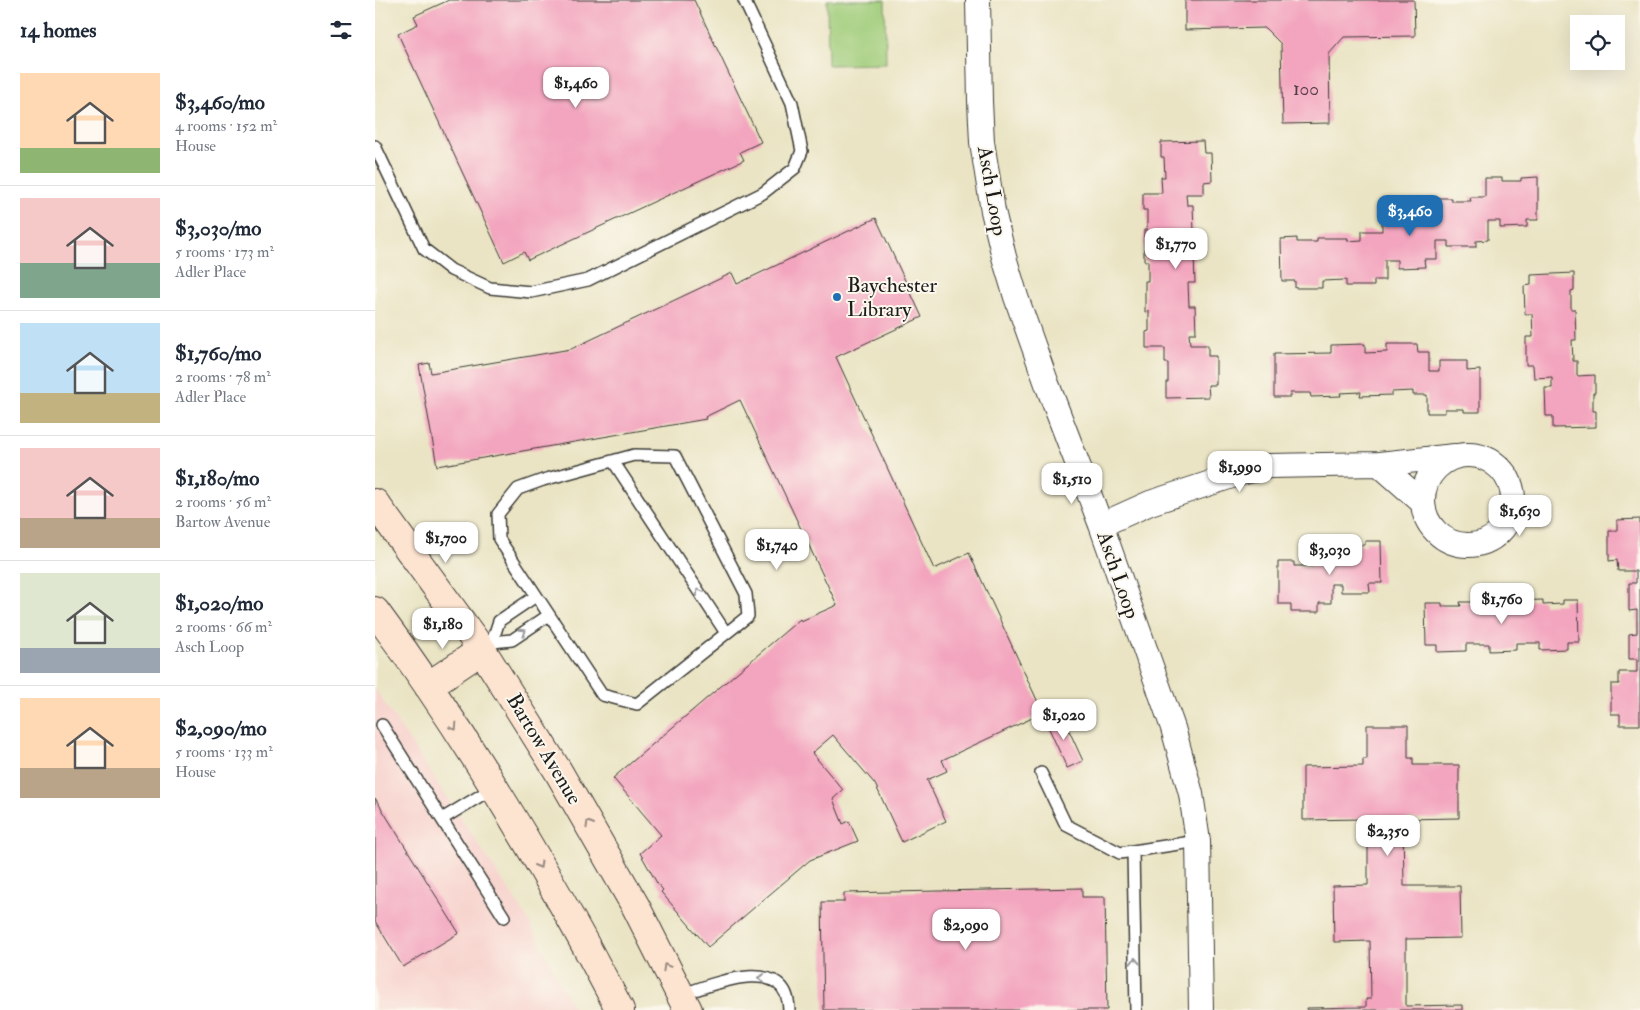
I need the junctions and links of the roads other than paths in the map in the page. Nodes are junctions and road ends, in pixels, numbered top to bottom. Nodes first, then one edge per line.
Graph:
1 (744, 0) edge
2 (978, 0) edge
3 (375, 146) edge
4 (1455, 456) junction
5 (613, 461) junction
6 (1379, 464) junction
7 (1422, 502) junction
8 (375, 503) edge
9 (1101, 525) junction
10 (536, 596) junction
11 (549, 615) junction
12 (381, 624) edge
13 (726, 633) junction
14 (487, 646) junction
15 (428, 686) junction
16 (382, 725) dead end
17 (1041, 772) dead end
18 (493, 788) junction
19 (442, 820) junction
20 (1198, 841) junction
21 (1133, 851) junction
22 (504, 917) dead end
23 (685, 1002) edge
24 (620, 1010) edge
25 (789, 1010) edge
26 (1136, 1010) edge
27 (1201, 1010) edge

1 - 3 lane
2 - 9 street, Asch Loop
4 - 6 street
4 - 7 street
4 - 7 street
5 - 10 lane
13 -> 5 lane
5 - 13 lane
6 - 7 street
6 - 9 street
8 - 14 main road, Bartow Avenue
9 - 20 street, Asch Loop
10 - 11 lane
10 - 14 lane
11 - 13 lane
14 -> 11 lane
12 - 15 main road
14 - 15 main road
23 -> 14 main road, Bartow Avenue
15 -> 18 main road
16 - 19 lane
17 - 21 lane
18 - 19 lane
18 -> 24 main road
19 - 22 lane
20 - 21 lane
20 - 27 street, Asch Loop
26 -> 21 lane
25 -> 23 lane

